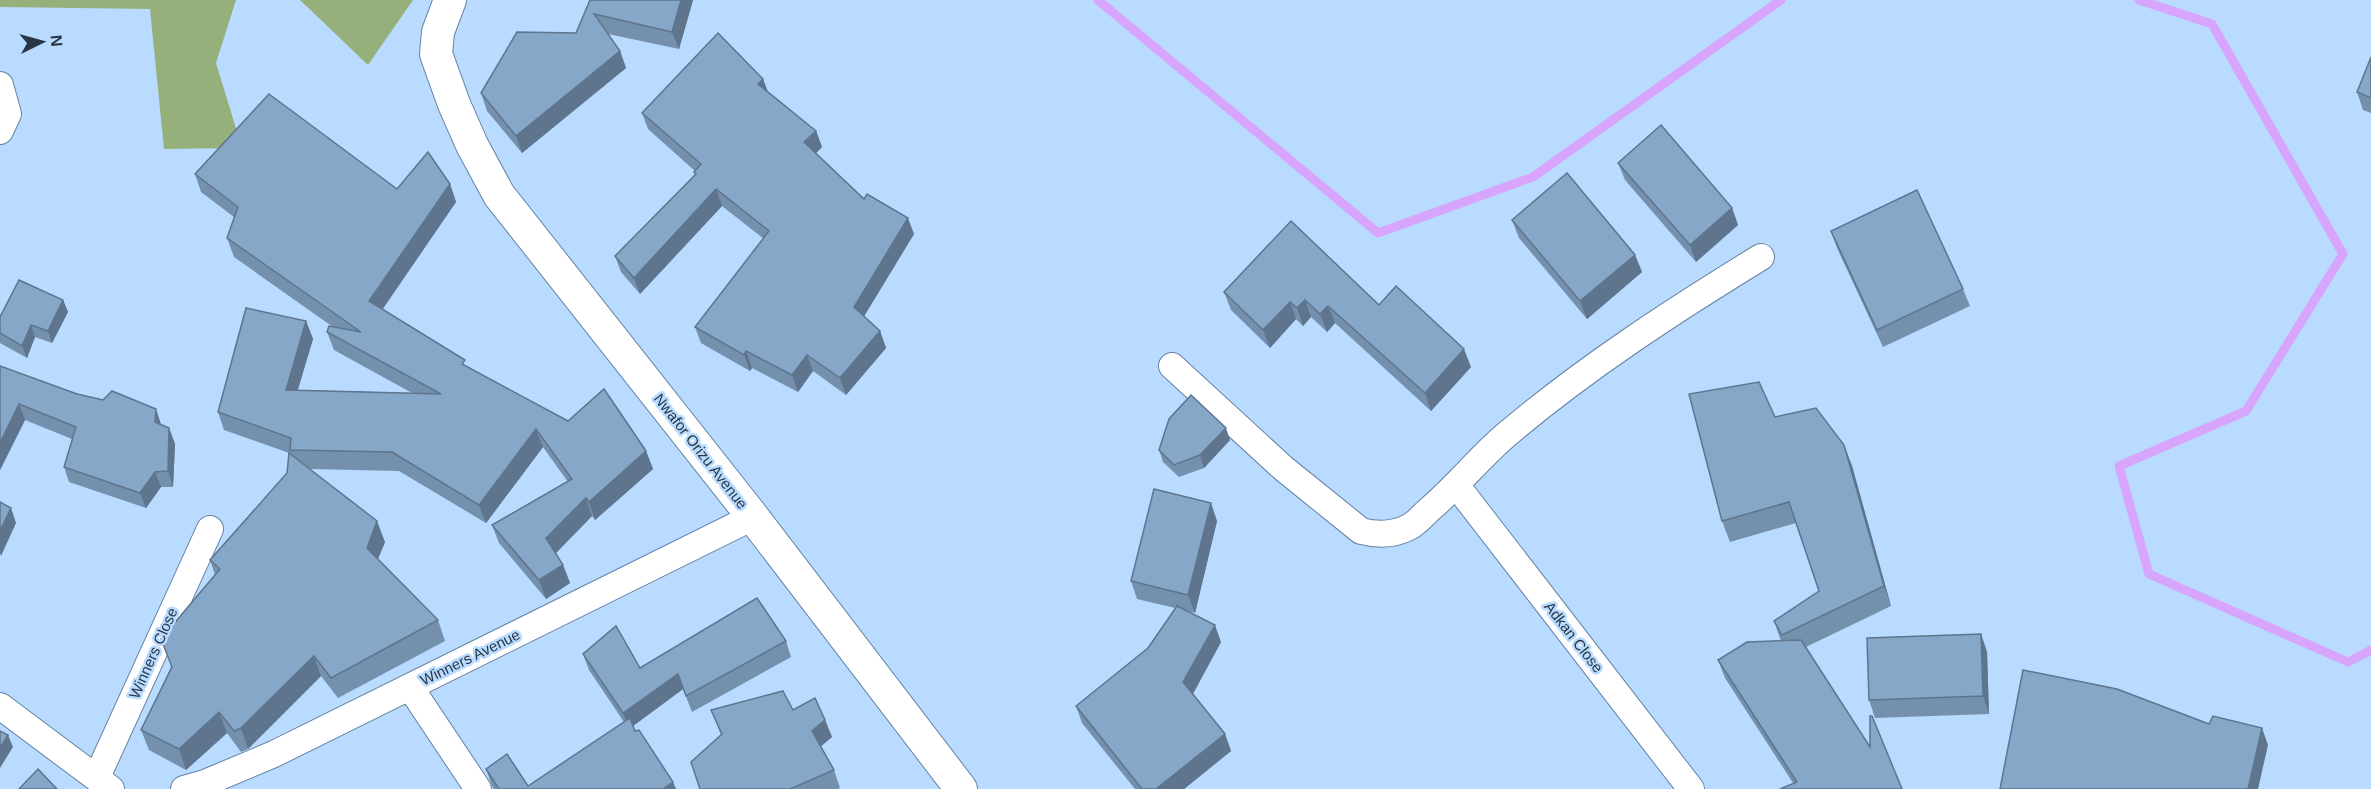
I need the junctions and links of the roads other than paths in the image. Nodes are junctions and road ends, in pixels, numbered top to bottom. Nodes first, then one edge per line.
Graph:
1 (450, 0) edge
2 (0, 85) edge
3 (0, 131) edge
4 (1761, 257) dead end
5 (1172, 366) dead end
6 (1457, 486) junction
7 (753, 517) junction
8 (210, 529) dead end
9 (410, 687) junction
10 (0, 706) edge
11 (104, 783) edge
12 (184, 789) edge
13 (477, 789) edge
14 (961, 789) edge
15 (1691, 789) edge

1 - 7 street, Nwafor Orizu Avenue
2 - 3 street
4 - 6 street
5 - 6 street
6 - 15 street, Adkan Close
7 - 9 street, Winners Avenue
7 - 14 street, Nwafor Orizu Avenue
8 - 11 street, Winners Close
9 - 12 street, Winners Avenue
9 - 13 street
10 - 11 street

